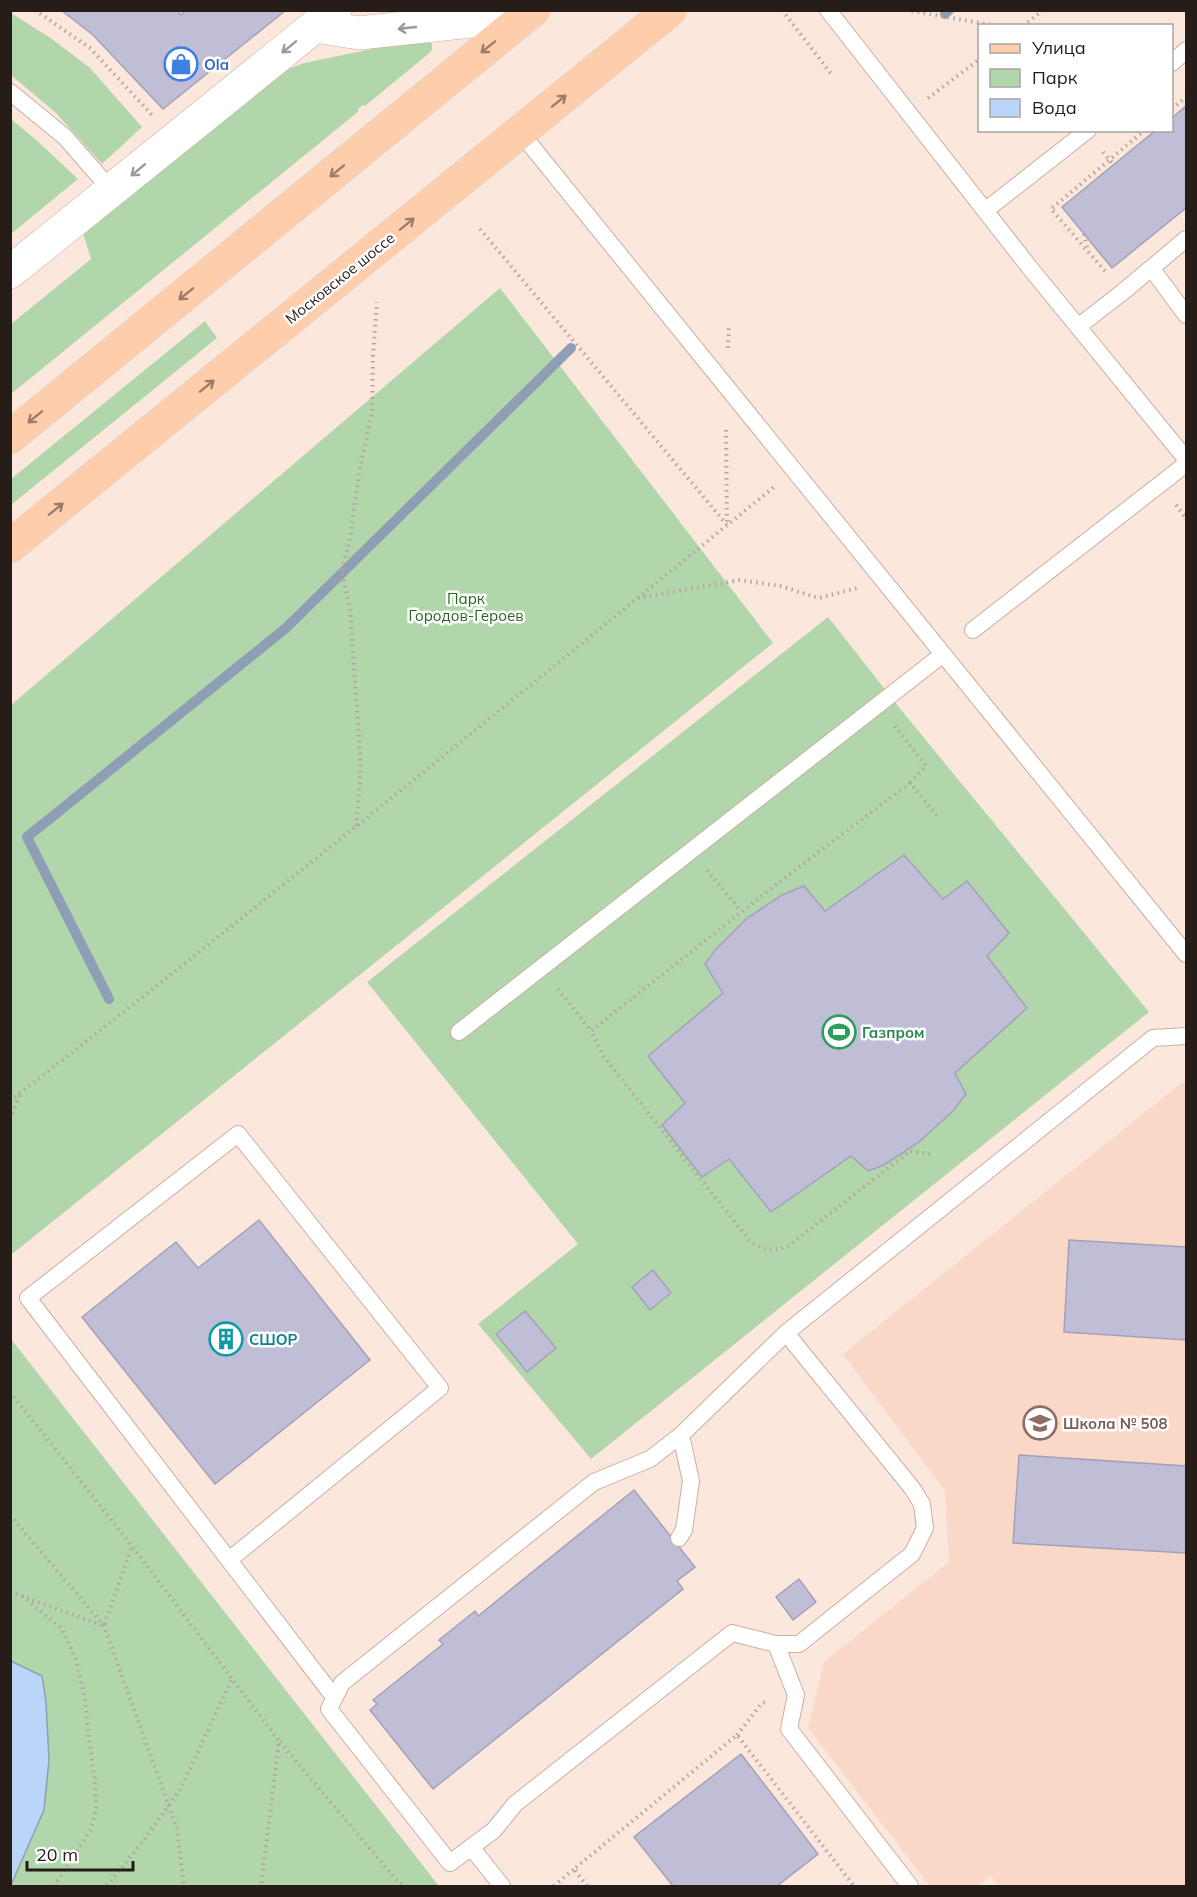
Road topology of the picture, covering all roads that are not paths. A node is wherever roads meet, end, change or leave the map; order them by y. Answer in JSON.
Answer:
{"nodes":[{"id":1,"x":670,"y":10,"type":"edge"},
{"id":2,"x":828,"y":10,"type":"edge"},
{"id":3,"x":531,"y":13,"type":"edge"},
{"id":4,"x":317,"y":16,"type":"edge"},
{"id":5,"x":1186,"y":50,"type":"edge"},
{"id":6,"x":1173,"y":62,"type":"edge"},
{"id":7,"x":10,"y":92,"type":"edge"},
{"id":8,"x":520,"y":132,"type":"junction"},
{"id":9,"x":1085,"y":132,"type":"edge"},
{"id":10,"x":112,"y":191,"type":"junction"},
{"id":11,"x":986,"y":210,"type":"junction"},
{"id":12,"x":1186,"y":239,"type":"edge"},
{"id":13,"x":1152,"y":269,"type":"junction"},
{"id":14,"x":10,"y":272,"type":"edge"},
{"id":15,"x":1186,"y":315,"type":"edge"},
{"id":16,"x":1079,"y":326,"type":"junction"},
{"id":17,"x":10,"y":437,"type":"edge"},
{"id":18,"x":1186,"y":459,"type":"edge"},
{"id":19,"x":1186,"y":464,"type":"edge"},
{"id":20,"x":10,"y":546,"type":"edge"},
{"id":21,"x":973,"y":630,"type":"dead end"},
{"id":22,"x":942,"y":655,"type":"junction"},
{"id":23,"x":1186,"y":954,"type":"edge"},
{"id":24,"x":459,"y":1032,"type":"dead end"},
{"id":25,"x":1186,"y":1036,"type":"edge"},
{"id":26,"x":786,"y":1333,"type":"junction"},
{"id":27,"x":681,"y":1435,"type":"junction"},
{"id":28,"x":679,"y":1538,"type":"dead end"},
{"id":29,"x":230,"y":1560,"type":"junction"},
{"id":30,"x":776,"y":1644,"type":"junction"},
{"id":31,"x":334,"y":1697,"type":"junction"},
{"id":32,"x":471,"y":1847,"type":"junction"},
{"id":33,"x":502,"y":1887,"type":"edge"},
{"id":34,"x":910,"y":1887,"type":"edge"}],
"edges":[{"from":8,"to":1,"type":"main road","name":"Московское шоссе","one_way":true},
{"from":2,"to":11,"type":"lane"},
{"from":3,"to":4,"type":"street","one_way":true},
{"from":3,"to":17,"type":"main road","one_way":true},
{"from":4,"to":10,"type":"street","one_way":true},
{"from":5,"to":6,"type":"lane"},
{"from":7,"to":10,"type":"lane"},
{"from":20,"to":8,"type":"main road","name":"Московское шоссе","one_way":true},
{"from":8,"to":22,"type":"lane"},
{"from":9,"to":11,"type":"lane"},
{"from":10,"to":14,"type":"street"},
{"from":11,"to":16,"type":"lane"},
{"from":12,"to":13,"type":"lane"},
{"from":13,"to":15,"type":"lane"},
{"from":13,"to":16,"type":"lane"},
{"from":16,"to":18,"type":"lane"},
{"from":19,"to":21,"type":"lane"},
{"from":22,"to":23,"type":"lane"},
{"from":22,"to":24,"type":"lane"},
{"from":25,"to":26,"type":"lane"},
{"from":26,"to":27,"type":"lane"},
{"from":26,"to":30,"type":"lane"},
{"from":27,"to":28,"type":"lane"},
{"from":27,"to":31,"type":"lane"},
{"from":29,"to":29,"type":"lane"},
{"from":29,"to":31,"type":"lane"},
{"from":30,"to":32,"type":"lane"},
{"from":30,"to":34,"type":"lane"},
{"from":31,"to":32,"type":"lane"},
{"from":32,"to":33,"type":"lane"}]}
